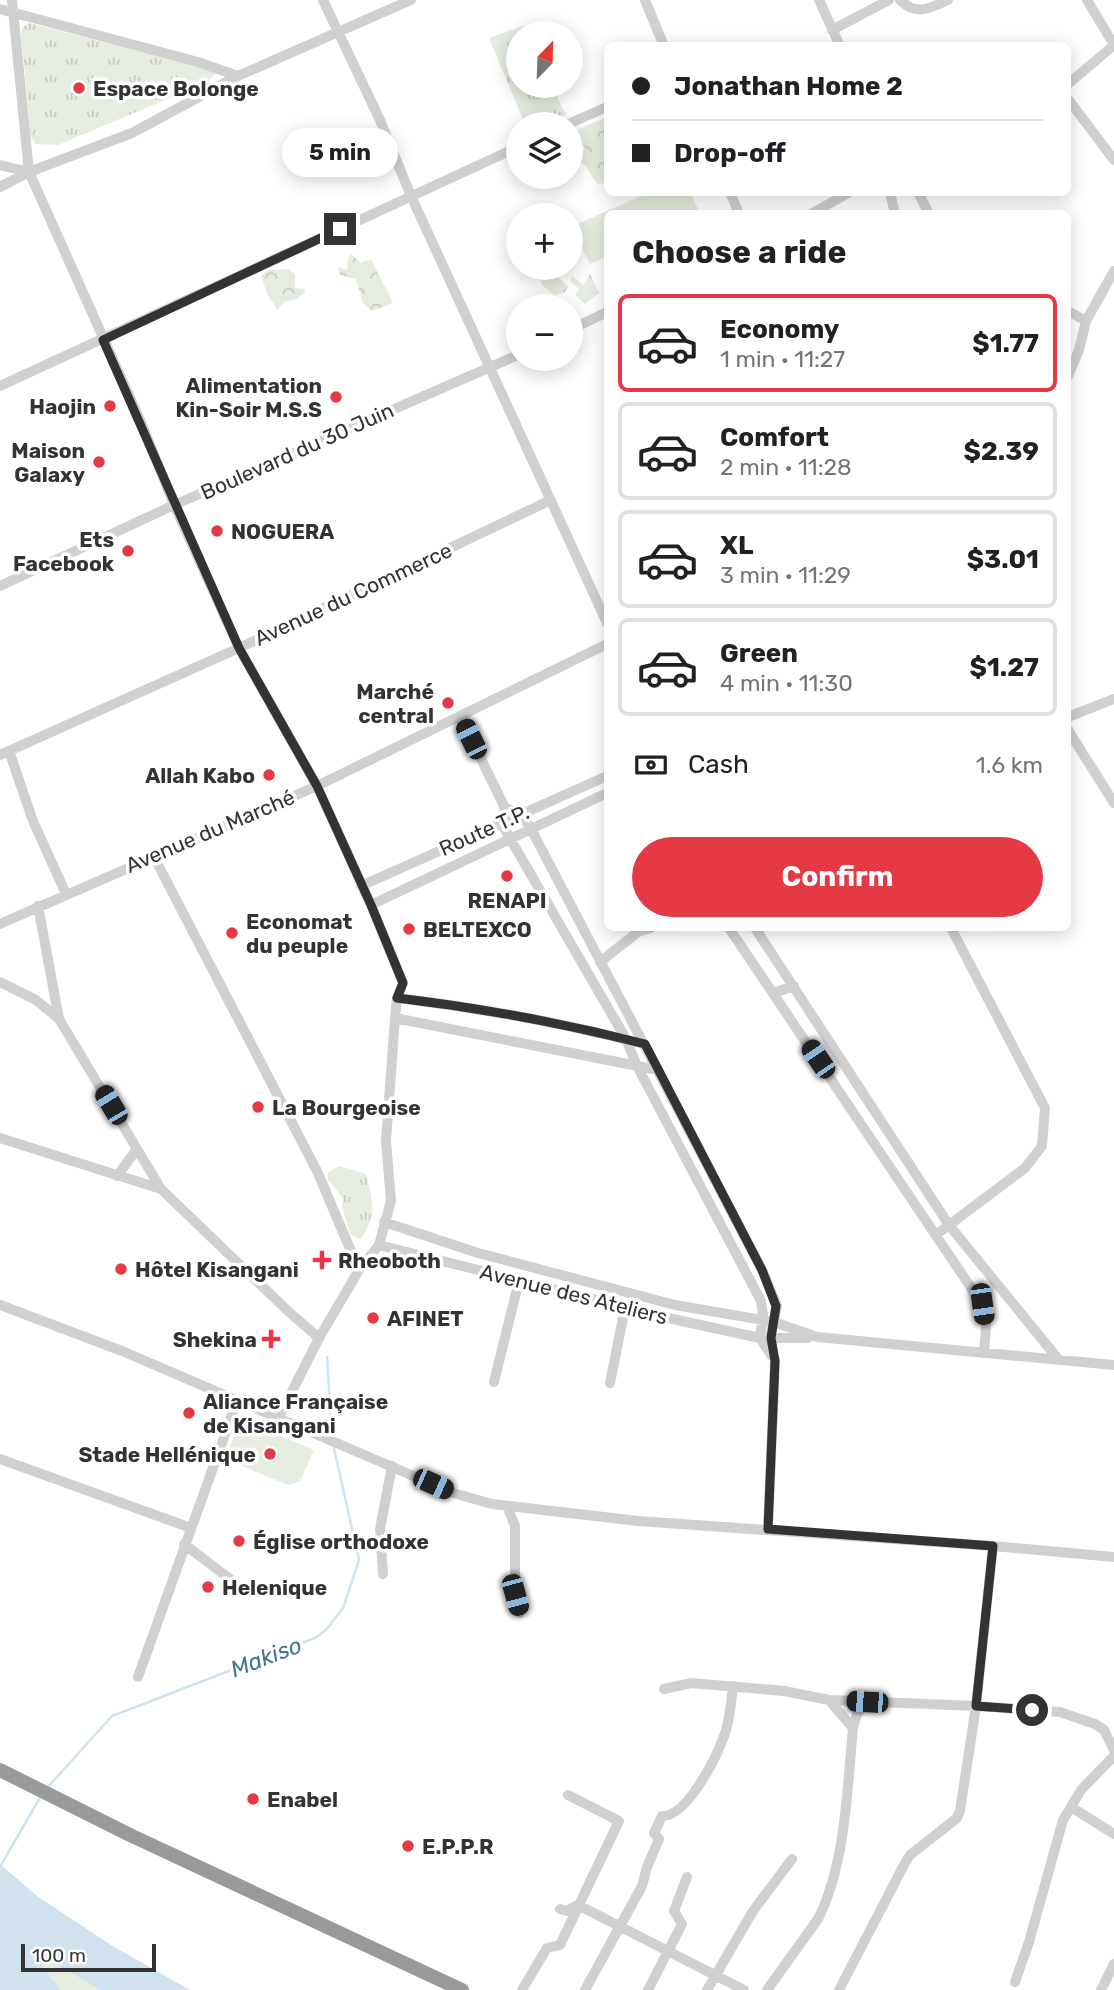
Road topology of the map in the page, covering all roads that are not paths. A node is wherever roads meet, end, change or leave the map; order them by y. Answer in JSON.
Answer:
{"nodes":[{"id":1,"x":12,"y":0,"type":"edge"},
{"id":2,"x":323,"y":0,"type":"edge"},
{"id":3,"x":411,"y":0,"type":"edge"},
{"id":4,"x":645,"y":0,"type":"edge"},
{"id":5,"x":819,"y":0,"type":"edge"},
{"id":6,"x":889,"y":0,"type":"edge"},
{"id":7,"x":900,"y":0,"type":"edge"},
{"id":8,"x":948,"y":0,"type":"edge"},
{"id":9,"x":1087,"y":0,"type":"edge"},
{"id":10,"x":0,"y":9,"type":"edge"},
{"id":11,"x":13,"y":12,"type":"junction"},
{"id":12,"x":832,"y":30,"type":"junction"},
{"id":13,"x":338,"y":32,"type":"junction"},
{"id":14,"x":662,"y":42,"type":"edge"},
{"id":15,"x":837,"y":42,"type":"edge"},
{"id":16,"x":1114,"y":45,"type":"edge"},
{"id":17,"x":238,"y":76,"type":"junction"},
{"id":18,"x":1071,"y":81,"type":"edge"},
{"id":19,"x":1071,"y":103,"type":"edge"},
{"id":20,"x":604,"y":108,"type":"edge"},
{"id":21,"x":583,"y":117,"type":"edge"},
{"id":22,"x":506,"y":152,"type":"edge"},
{"id":23,"x":1114,"y":160,"type":"edge"},
{"id":24,"x":0,"y":165,"type":"edge"},
{"id":25,"x":29,"y":172,"type":"junction"},
{"id":26,"x":0,"y":187,"type":"edge"},
{"id":27,"x":411,"y":196,"type":"junction"},
{"id":28,"x":843,"y":196,"type":"edge"},
{"id":29,"x":818,"y":210,"type":"edge"},
{"id":30,"x":1114,"y":271,"type":"edge"},
{"id":31,"x":604,"y":313,"type":"edge"},
{"id":32,"x":1071,"y":313,"type":"edge"},
{"id":33,"x":1086,"y":321,"type":"junction"},
{"id":34,"x":583,"y":324,"type":"edge"},
{"id":35,"x":103,"y":340,"type":"junction"},
{"id":36,"x":506,"y":361,"type":"edge"},
{"id":37,"x":491,"y":368,"type":"junction"},
{"id":38,"x":1071,"y":369,"type":"edge"},
{"id":39,"x":0,"y":386,"type":"edge"},
{"id":40,"x":551,"y":500,"type":"junction"},
{"id":41,"x":174,"y":505,"type":"junction"},
{"id":42,"x":0,"y":586,"type":"edge"},
{"id":43,"x":604,"y":616,"type":"edge"},
{"id":44,"x":604,"y":645,"type":"edge"},
{"id":45,"x":239,"y":648,"type":"junction"},
{"id":46,"x":1114,"y":699,"type":"edge"},
{"id":47,"x":460,"y":716,"type":"junction"},
{"id":48,"x":1071,"y":716,"type":"edge"},
{"id":49,"x":1071,"y":735,"type":"edge"},
{"id":50,"x":5,"y":753,"type":"edge"},
{"id":51,"x":604,"y":777,"type":"edge"},
{"id":52,"x":317,"y":786,"type":"junction"},
{"id":53,"x":604,"y":794,"type":"edge"},
{"id":54,"x":1114,"y":803,"type":"edge"},
{"id":55,"x":505,"y":808,"type":"junction"},
{"id":56,"x":521,"y":813,"type":"junction"},
{"id":57,"x":501,"y":823,"type":"junction"},
{"id":58,"x":531,"y":829,"type":"junction"},
{"id":59,"x":510,"y":839,"type":"junction"},
{"id":60,"x":153,"y":855,"type":"junction"},
{"id":61,"x":361,"y":886,"type":"junction"},
{"id":62,"x":66,"y":894,"type":"junction"},
{"id":63,"x":371,"y":905,"type":"junction"},
{"id":64,"x":38,"y":906,"type":"junction"},
{"id":65,"x":0,"y":924,"type":"edge"},
{"id":66,"x":641,"y":931,"type":"edge"},
{"id":67,"x":731,"y":931,"type":"edge"},
{"id":68,"x":757,"y":931,"type":"edge"},
{"id":69,"x":953,"y":931,"type":"edge"},
{"id":70,"x":600,"y":962,"type":"junction"},
{"id":71,"x":0,"y":982,"type":"edge"},
{"id":72,"x":794,"y":986,"type":"junction"},
{"id":73,"x":773,"y":993,"type":"junction"},
{"id":74,"x":397,"y":998,"type":"junction"},
{"id":75,"x":395,"y":1018,"type":"junction"},
{"id":76,"x":60,"y":1019,"type":"junction"},
{"id":77,"x":626,"y":1039,"type":"junction"},
{"id":78,"x":645,"y":1044,"type":"junction"},
{"id":79,"x":637,"y":1066,"type":"junction"},
{"id":80,"x":658,"y":1070,"type":"junction"},
{"id":81,"x":0,"y":1138,"type":"edge"},
{"id":82,"x":137,"y":1149,"type":"junction"},
{"id":83,"x":117,"y":1176,"type":"junction"},
{"id":84,"x":161,"y":1189,"type":"junction"},
{"id":85,"x":384,"y":1222,"type":"junction"},
{"id":86,"x":949,"y":1225,"type":"junction"},
{"id":87,"x":937,"y":1234,"type":"junction"},
{"id":88,"x":379,"y":1245,"type":"junction"},
{"id":89,"x":359,"y":1270,"type":"junction"},
{"id":90,"x":519,"y":1281,"type":"junction"},
{"id":91,"x":1,"y":1308,"type":"edge"},
{"id":92,"x":625,"y":1308,"type":"junction"},
{"id":93,"x":762,"y":1321,"type":"junction"},
{"id":94,"x":774,"y":1322,"type":"junction"},
{"id":95,"x":817,"y":1337,"type":"junction"},
{"id":96,"x":319,"y":1338,"type":"junction"},
{"id":97,"x":765,"y":1338,"type":"junction"},
{"id":98,"x":984,"y":1353,"type":"junction"},
{"id":99,"x":1059,"y":1360,"type":"junction"},
{"id":100,"x":1114,"y":1365,"type":"edge"},
{"id":101,"x":494,"y":1382,"type":"dead end"},
{"id":102,"x":610,"y":1383,"type":"dead end"},
{"id":103,"x":237,"y":1401,"type":"junction"},
{"id":104,"x":279,"y":1417,"type":"junction"},
{"id":105,"x":0,"y":1459,"type":"edge"},
{"id":106,"x":392,"y":1466,"type":"junction"},
{"id":107,"x":507,"y":1506,"type":"junction"},
{"id":108,"x":191,"y":1528,"type":"junction"},
{"id":109,"x":768,"y":1529,"type":"junction"},
{"id":110,"x":184,"y":1544,"type":"junction"},
{"id":111,"x":993,"y":1546,"type":"junction"},
{"id":112,"x":1114,"y":1557,"type":"edge"},
{"id":113,"x":383,"y":1574,"type":"dead end"},
{"id":114,"x":230,"y":1579,"type":"dead end"},
{"id":115,"x":520,"y":1613,"type":"dead end"},
{"id":116,"x":138,"y":1677,"type":"dead end"},
{"id":117,"x":733,"y":1686,"type":"junction"},
{"id":118,"x":664,"y":1689,"type":"dead end"},
{"id":119,"x":829,"y":1700,"type":"junction"},
{"id":120,"x":867,"y":1702,"type":"junction"},
{"id":121,"x":976,"y":1706,"type":"junction"},
{"id":122,"x":853,"y":1728,"type":"junction"},
{"id":123,"x":1114,"y":1750,"type":"edge"},
{"id":124,"x":1114,"y":1756,"type":"edge"},
{"id":125,"x":0,"y":1770,"type":"edge"},
{"id":126,"x":568,"y":1795,"type":"dead end"},
{"id":127,"x":1071,"y":1807,"type":"junction"},
{"id":128,"x":1114,"y":1834,"type":"edge"},
{"id":129,"x":792,"y":1859,"type":"dead end"},
{"id":130,"x":687,"y":1877,"type":"dead end"},
{"id":131,"x":579,"y":1905,"type":"junction"},
{"id":132,"x":560,"y":1909,"type":"dead end"},
{"id":133,"x":619,"y":1926,"type":"junction"},
{"id":134,"x":667,"y":1952,"type":"junction"},
{"id":135,"x":1114,"y":1964,"type":"edge"},
{"id":136,"x":716,"y":1974,"type":"junction"},
{"id":137,"x":1014,"y":1982,"type":"dead end"},
{"id":138,"x":462,"y":1990,"type":"edge"},
{"id":139,"x":522,"y":1990,"type":"edge"},
{"id":140,"x":585,"y":1990,"type":"edge"},
{"id":141,"x":648,"y":1990,"type":"edge"},
{"id":142,"x":707,"y":1990,"type":"edge"},
{"id":143,"x":744,"y":1990,"type":"edge"},
{"id":144,"x":767,"y":1990,"type":"edge"},
{"id":145,"x":839,"y":1990,"type":"edge"},
{"id":146,"x":1101,"y":1990,"type":"edge"}],
"edges":[{"from":1,"to":11,"type":"street"},
{"from":2,"to":13,"type":"street"},
{"from":3,"to":13,"type":"street"},
{"from":4,"to":14,"type":"street"},
{"from":5,"to":12,"type":"street"},
{"from":6,"to":12,"type":"street"},
{"from":7,"to":8,"type":"street"},
{"from":9,"to":16,"type":"street"},
{"from":10,"to":11,"type":"street"},
{"from":11,"to":17,"type":"street"},
{"from":11,"to":25,"type":"street"},
{"from":12,"to":15,"type":"street"},
{"from":13,"to":17,"type":"street"},
{"from":13,"to":27,"type":"street"},
{"from":16,"to":18,"type":"street"},
{"from":17,"to":25,"type":"street"},
{"from":19,"to":23,"type":"street"},
{"from":20,"to":21,"type":"street"},
{"from":22,"to":27,"type":"street"},
{"from":24,"to":25,"type":"street"},
{"from":25,"to":26,"type":"street"},
{"from":25,"to":35,"type":"street"},
{"from":27,"to":35,"type":"street"},
{"from":27,"to":37,"type":"street"},
{"from":28,"to":29,"type":"street"},
{"from":30,"to":33,"type":"street"},
{"from":31,"to":34,"type":"street"},
{"from":32,"to":33,"type":"street"},
{"from":33,"to":38,"type":"street"},
{"from":35,"to":39,"type":"street"},
{"from":35,"to":41,"type":"street"},
{"from":36,"to":37,"type":"street","name":"Boulevard du 30 Juin"},
{"from":37,"to":40,"type":"street"},
{"from":37,"to":41,"type":"street","name":"Boulevard du 30 Juin"},
{"from":40,"to":43,"type":"street"},
{"from":40,"to":45,"type":"street","name":"Avenue du Commerce"},
{"from":41,"to":42,"type":"street","name":"Boulevard du 30 Juin"},
{"from":41,"to":45,"type":"street"},
{"from":44,"to":47,"type":"street","name":"Avenue du Marché"},
{"from":45,"to":50,"type":"street","name":"Avenue du Commerce"},
{"from":45,"to":52,"type":"street"},
{"from":46,"to":48,"type":"street"},
{"from":47,"to":52,"type":"street","name":"Avenue du Marché"},
{"from":47,"to":55,"type":"street"},
{"from":49,"to":54,"type":"street"},
{"from":50,"to":62,"type":"street"},
{"from":51,"to":56,"type":"street","name":"Route T.P."},
{"from":52,"to":60,"type":"street","name":"Avenue du Marché"},
{"from":52,"to":61,"type":"street"},
{"from":53,"to":58,"type":"street","name":"Route T.P."},
{"from":55,"to":56,"type":"street"},
{"from":55,"to":57,"type":"street"},
{"from":56,"to":57,"type":"street","name":"Route T.P."},
{"from":56,"to":58,"type":"street"},
{"from":57,"to":59,"type":"street"},
{"from":57,"to":61,"type":"street","name":"Route T.P."},
{"from":58,"to":59,"type":"street","name":"Route T.P."},
{"from":58,"to":70,"type":"street"},
{"from":59,"to":63,"type":"street","name":"Route T.P."},
{"from":59,"to":77,"type":"street"},
{"from":60,"to":62,"type":"street","name":"Avenue du Marché"},
{"from":60,"to":89,"type":"street"},
{"from":61,"to":63,"type":"street"},
{"from":62,"to":64,"type":"street","name":"Avenue du Marché"},
{"from":63,"to":74,"type":"street"},
{"from":64,"to":65,"type":"street","name":"Avenue du Marché"},
{"from":64,"to":76,"type":"street"},
{"from":66,"to":70,"type":"street"},
{"from":67,"to":73,"type":"street"},
{"from":68,"to":72,"type":"street"},
{"from":69,"to":86,"type":"street"},
{"from":70,"to":78,"type":"street"},
{"from":71,"to":76,"type":"street"},
{"from":72,"to":73,"type":"street"},
{"from":72,"to":86,"type":"street"},
{"from":73,"to":87,"type":"street"},
{"from":74,"to":75,"type":"street"},
{"from":74,"to":77,"type":"street"},
{"from":75,"to":79,"type":"street"},
{"from":75,"to":85,"type":"street"},
{"from":76,"to":82,"type":"street"},
{"from":77,"to":78,"type":"street"},
{"from":77,"to":79,"type":"street"},
{"from":78,"to":80,"type":"street"},
{"from":79,"to":80,"type":"street"},
{"from":79,"to":93,"type":"street"},
{"from":80,"to":94,"type":"street"},
{"from":81,"to":83,"type":"street"},
{"from":82,"to":83,"type":"street"},
{"from":82,"to":84,"type":"street"},
{"from":83,"to":84,"type":"street"},
{"from":84,"to":96,"type":"street"},
{"from":85,"to":88,"type":"street"},
{"from":85,"to":93,"type":"street"},
{"from":86,"to":87,"type":"street"},
{"from":86,"to":99,"type":"street"},
{"from":87,"to":98,"type":"street"},
{"from":88,"to":89,"type":"street"},
{"from":88,"to":90,"type":"street","name":"Avenue des Ateliers"},
{"from":89,"to":96,"type":"street"},
{"from":90,"to":92,"type":"street","name":"Avenue des Ateliers"},
{"from":90,"to":101,"type":"street"},
{"from":91,"to":103,"type":"street"},
{"from":92,"to":97,"type":"street","name":"Avenue des Ateliers"},
{"from":92,"to":102,"type":"street"},
{"from":93,"to":94,"type":"street"},
{"from":93,"to":97,"type":"street"},
{"from":94,"to":95,"type":"street"},
{"from":94,"to":97,"type":"street"},
{"from":95,"to":97,"type":"street","name":"Avenue des Ateliers"},
{"from":95,"to":98,"type":"street"},
{"from":96,"to":104,"type":"street"},
{"from":97,"to":109,"type":"street"},
{"from":98,"to":99,"type":"street"},
{"from":99,"to":100,"type":"street"},
{"from":103,"to":104,"type":"street"},
{"from":103,"to":108,"type":"street"},
{"from":104,"to":106,"type":"street"},
{"from":105,"to":108,"type":"street"},
{"from":106,"to":107,"type":"street"},
{"from":106,"to":113,"type":"street"},
{"from":107,"to":109,"type":"street"},
{"from":107,"to":115,"type":"street"},
{"from":108,"to":110,"type":"street"},
{"from":109,"to":111,"type":"street"},
{"from":110,"to":114,"type":"street"},
{"from":110,"to":116,"type":"street"},
{"from":111,"to":112,"type":"street"},
{"from":111,"to":121,"type":"street"},
{"from":117,"to":118,"type":"street"},
{"from":117,"to":119,"type":"street"},
{"from":117,"to":133,"type":"street"},
{"from":119,"to":120,"type":"street"},
{"from":119,"to":122,"type":"street"},
{"from":120,"to":121,"type":"street"},
{"from":120,"to":122,"type":"street"},
{"from":121,"to":123,"type":"street"},
{"from":121,"to":145,"type":"street"},
{"from":122,"to":144,"type":"street"},
{"from":124,"to":127,"type":"street"},
{"from":125,"to":138,"type":"highway"},
{"from":126,"to":131,"type":"street"},
{"from":127,"to":128,"type":"street"},
{"from":127,"to":137,"type":"street"},
{"from":129,"to":136,"type":"street"},
{"from":130,"to":134,"type":"street"},
{"from":131,"to":132,"type":"street"},
{"from":131,"to":133,"type":"street"},
{"from":131,"to":139,"type":"street"},
{"from":133,"to":134,"type":"street"},
{"from":133,"to":140,"type":"street"},
{"from":134,"to":136,"type":"street"},
{"from":134,"to":141,"type":"street"},
{"from":135,"to":146,"type":"street"},
{"from":136,"to":142,"type":"street"},
{"from":136,"to":143,"type":"street"}]}
